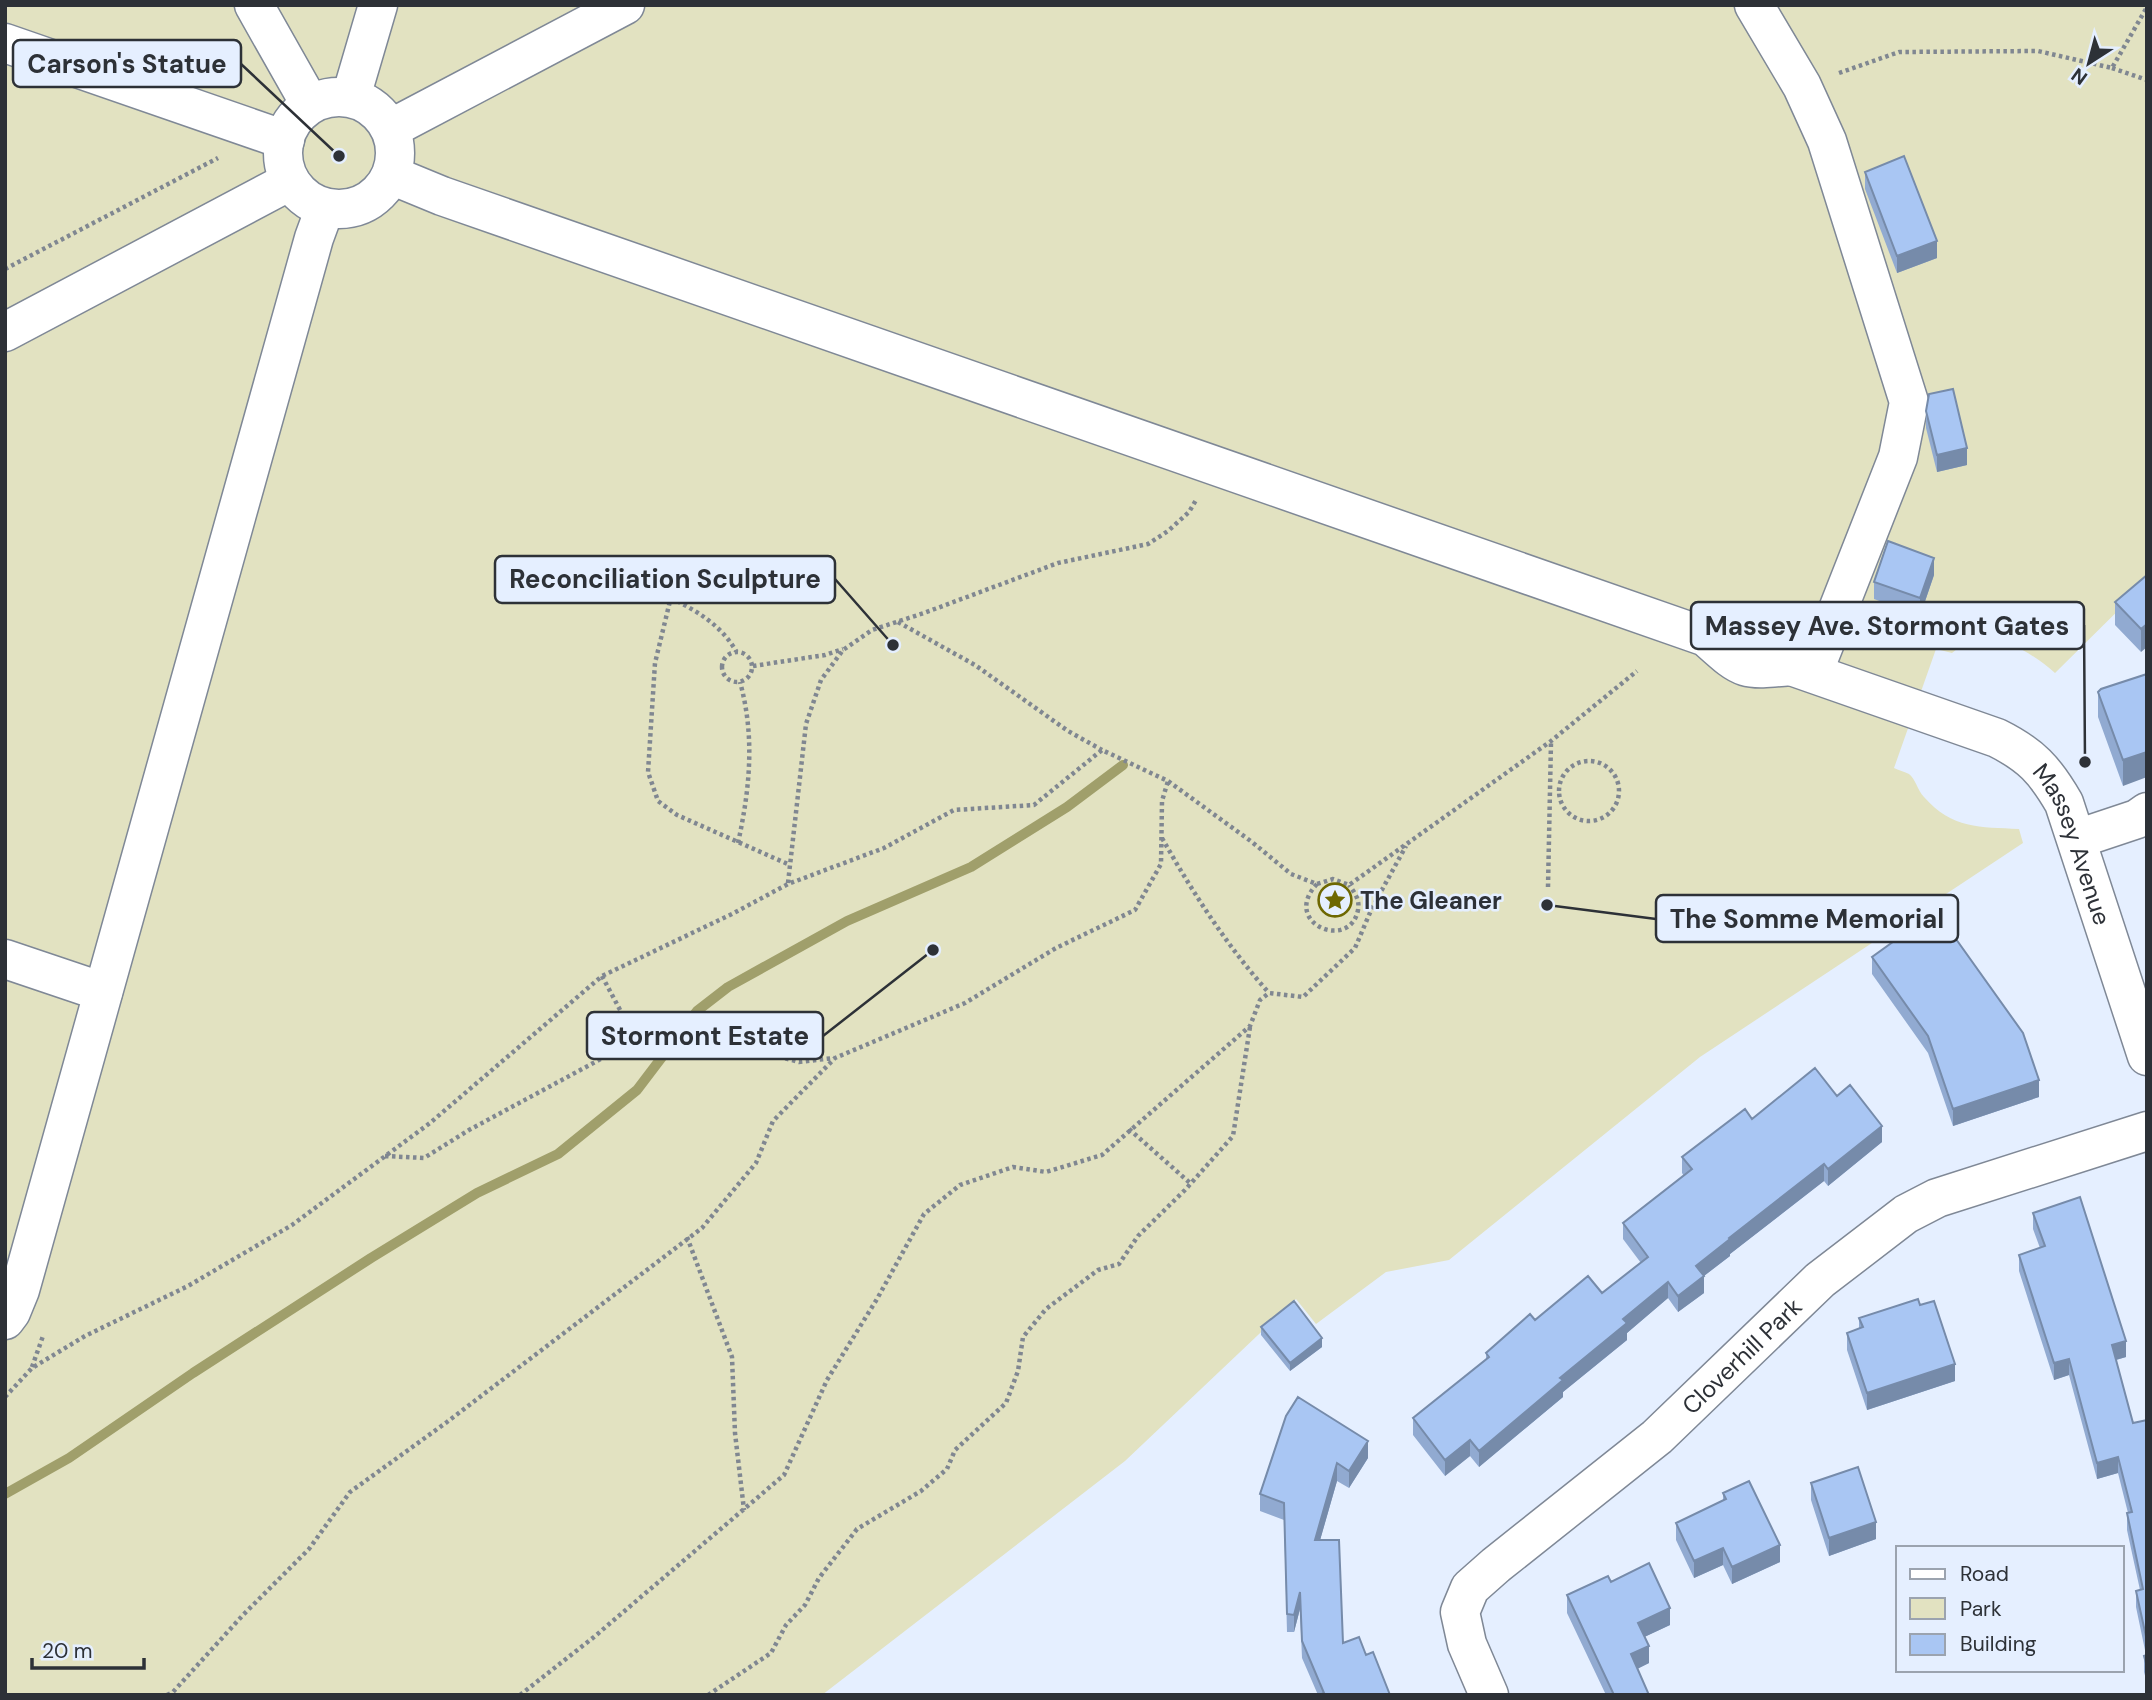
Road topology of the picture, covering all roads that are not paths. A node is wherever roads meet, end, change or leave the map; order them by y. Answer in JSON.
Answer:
{"nodes":[{"id":1,"x":254,"y":5,"type":"edge"},
{"id":2,"x":378,"y":5,"type":"edge"},
{"id":3,"x":625,"y":5,"type":"edge"},
{"id":4,"x":1754,"y":5,"type":"edge"},
{"id":5,"x":5,"y":43,"type":"edge"},
{"id":6,"x":351,"y":97,"type":"junction"},
{"id":7,"x":310,"y":104,"type":"junction"},
{"id":8,"x":390,"y":129,"type":"junction"},
{"id":9,"x":285,"y":140,"type":"junction"},
{"id":10,"x":391,"y":175,"type":"junction"},
{"id":11,"x":290,"y":181,"type":"junction"},
{"id":12,"x":325,"y":208,"type":"junction"},
{"id":13,"x":5,"y":332,"type":"edge"},
{"id":14,"x":1802,"y":670,"type":"junction"},
{"id":15,"x":2147,"y":812,"type":"edge"},
{"id":16,"x":2077,"y":839,"type":"junction"},
{"id":17,"x":5,"y":959,"type":"edge"},
{"id":18,"x":103,"y":992,"type":"junction"},
{"id":19,"x":2147,"y":1056,"type":"edge"},
{"id":20,"x":2147,"y":1131,"type":"edge"},
{"id":21,"x":7,"y":1311,"type":"edge"},
{"id":22,"x":1489,"y":1695,"type":"edge"}],
"edges":[{"from":1,"to":7,"type":"street"},
{"from":2,"to":6,"type":"street"},
{"from":3,"to":8,"type":"street"},
{"from":4,"to":14,"type":"street"},
{"from":5,"to":9,"type":"street"},
{"from":6,"to":7,"type":"street"},
{"from":6,"to":8,"type":"street"},
{"from":7,"to":9,"type":"street"},
{"from":8,"to":10,"type":"street"},
{"from":9,"to":11,"type":"street"},
{"from":10,"to":12,"type":"street"},
{"from":10,"to":14,"type":"street"},
{"from":11,"to":12,"type":"street"},
{"from":11,"to":13,"type":"street"},
{"from":12,"to":18,"type":"street"},
{"from":14,"to":16,"type":"street","name":"Massey Avenue"},
{"from":15,"to":16,"type":"street"},
{"from":16,"to":19,"type":"street","name":"Massey Avenue"},
{"from":17,"to":18,"type":"street"},
{"from":18,"to":21,"type":"street"},
{"from":20,"to":22,"type":"street","name":"Cloverhill Park"}]}
